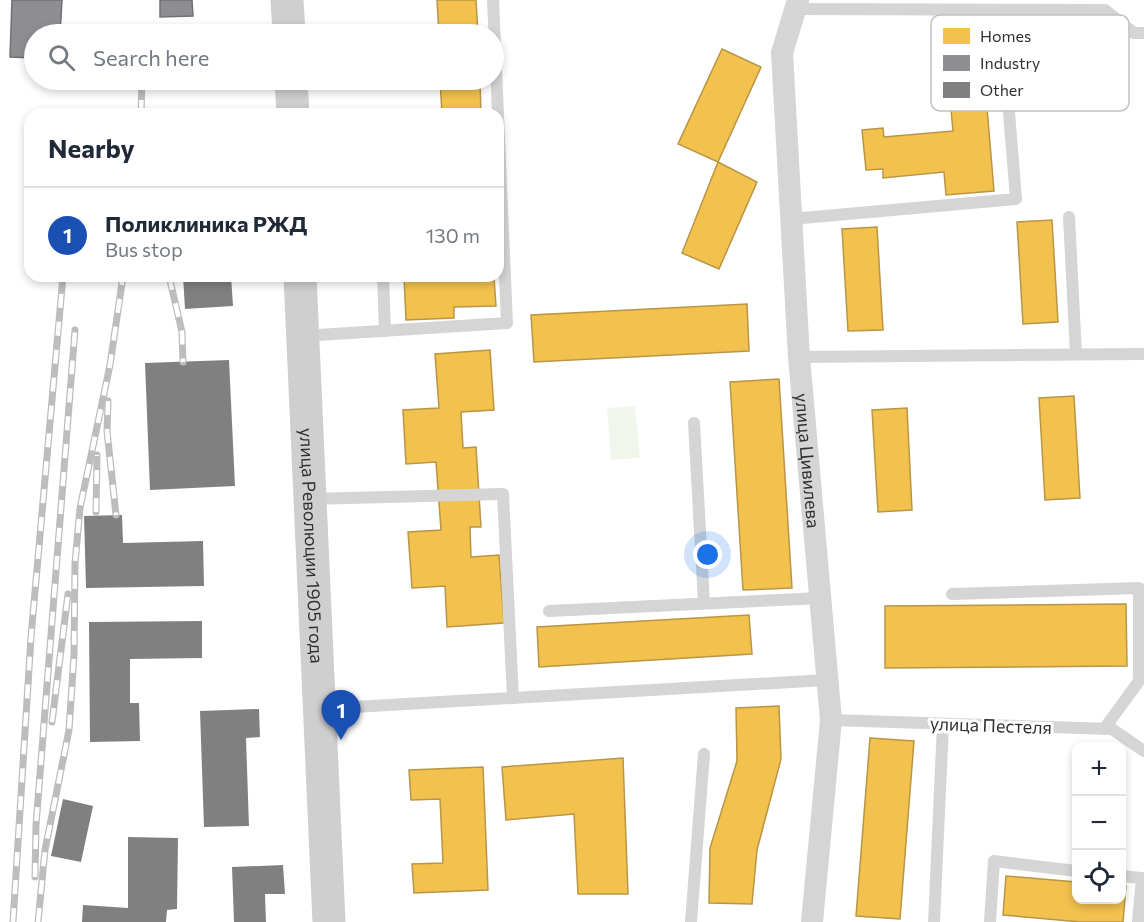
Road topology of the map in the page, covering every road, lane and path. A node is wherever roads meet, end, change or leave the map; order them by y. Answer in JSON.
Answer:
{"nodes":[{"id":1,"x":287,"y":0,"type":"edge"},
{"id":2,"x":493,"y":0,"type":"edge"},
{"id":3,"x":796,"y":5,"type":"edge"},
{"id":4,"x":894,"y":5,"type":"edge"},
{"id":5,"x":1105,"y":5,"type":"edge"},
{"id":6,"x":288,"y":24,"type":"edge"},
{"id":7,"x":494,"y":24,"type":"edge"},
{"id":8,"x":1129,"y":28,"type":"edge"},
{"id":9,"x":1144,"y":33,"type":"edge"},
{"id":10,"x":291,"y":90,"type":"edge"},
{"id":11,"x":497,"y":90,"type":"edge"},
{"id":12,"x":292,"y":108,"type":"edge"},
{"id":13,"x":498,"y":108,"type":"edge"},
{"id":14,"x":1009,"y":111,"type":"edge"},
{"id":15,"x":1069,"y":217,"type":"dead end"},
{"id":16,"x":791,"y":219,"type":"junction"},
{"id":17,"x":504,"y":254,"type":"edge"},
{"id":18,"x":300,"y":282,"type":"edge"},
{"id":19,"x":383,"y":282,"type":"edge"},
{"id":20,"x":385,"y":331,"type":"junction"},
{"id":21,"x":302,"y":336,"type":"junction"},
{"id":22,"x":1076,"y":354,"type":"junction"},
{"id":23,"x":1144,"y":354,"type":"edge"},
{"id":24,"x":799,"y":357,"type":"junction"},
{"id":25,"x":694,"y":423,"type":"dead end"},
{"id":26,"x":310,"y":499,"type":"junction"},
{"id":27,"x":952,"y":594,"type":"dead end"},
{"id":28,"x":820,"y":598,"type":"junction"},
{"id":29,"x":704,"y":603,"type":"junction"},
{"id":30,"x":549,"y":611,"type":"dead end"},
{"id":31,"x":827,"y":680,"type":"junction"},
{"id":32,"x":513,"y":698,"type":"junction"},
{"id":33,"x":319,"y":709,"type":"junction"},
{"id":34,"x":831,"y":720,"type":"junction"},
{"id":35,"x":943,"y":724,"type":"junction"},
{"id":36,"x":1104,"y":729,"type":"junction"},
{"id":37,"x":1144,"y":751,"type":"edge"},
{"id":38,"x":704,"y":754,"type":"dead end"},
{"id":39,"x":1072,"y":870,"type":"edge"},
{"id":40,"x":1126,"y":876,"type":"edge"},
{"id":41,"x":329,"y":922,"type":"edge"},
{"id":42,"x":691,"y":922,"type":"edge"},
{"id":43,"x":812,"y":922,"type":"edge"},
{"id":44,"x":934,"y":922,"type":"edge"},
{"id":45,"x":990,"y":922,"type":"edge"},
{"id":46,"x":1138,"y":922,"type":"edge"}],
"edges":[{"from":1,"to":6,"type":"main road"},
{"from":2,"to":7,"type":"lane"},
{"from":3,"to":4,"type":"lane"},
{"from":3,"to":16,"type":"street","name":"улица Цивилева"},
{"from":4,"to":5,"type":"lane"},
{"from":8,"to":9,"type":"lane"},
{"from":10,"to":12,"type":"main road"},
{"from":11,"to":13,"type":"lane"},
{"from":14,"to":16,"type":"lane"},
{"from":15,"to":22,"type":"lane"},
{"from":16,"to":24,"type":"street","name":"улица Цивилева"},
{"from":17,"to":20,"type":"lane"},
{"from":18,"to":21,"type":"main road","name":"улица Революции 1905 года"},
{"from":19,"to":20,"type":"lane"},
{"from":20,"to":21,"type":"lane"},
{"from":21,"to":26,"type":"main road","name":"улица Революции 1905 года"},
{"from":22,"to":23,"type":"lane"},
{"from":22,"to":24,"type":"lane"},
{"from":24,"to":28,"type":"street","name":"улица Цивилева"},
{"from":25,"to":29,"type":"lane"},
{"from":26,"to":32,"type":"lane"},
{"from":26,"to":33,"type":"main road","name":"улица Революции 1905 года"},
{"from":27,"to":36,"type":"lane"},
{"from":28,"to":29,"type":"lane"},
{"from":28,"to":31,"type":"street","name":"улица Цивилева"},
{"from":29,"to":30,"type":"lane"},
{"from":31,"to":32,"type":"lane"},
{"from":31,"to":34,"type":"street","name":"улица Цивилева"},
{"from":32,"to":33,"type":"lane"},
{"from":33,"to":41,"type":"main road","name":"улица Революции 1905 года"},
{"from":34,"to":35,"type":"lane","name":"улица Пестеля"},
{"from":34,"to":43,"type":"street","name":"улица Цивилева"},
{"from":35,"to":36,"type":"lane","name":"улица Пестеля"},
{"from":35,"to":44,"type":"lane"},
{"from":36,"to":37,"type":"lane","name":"улица Пестеля"},
{"from":38,"to":42,"type":"lane"},
{"from":39,"to":45,"type":"lane"},
{"from":40,"to":46,"type":"lane"}]}
